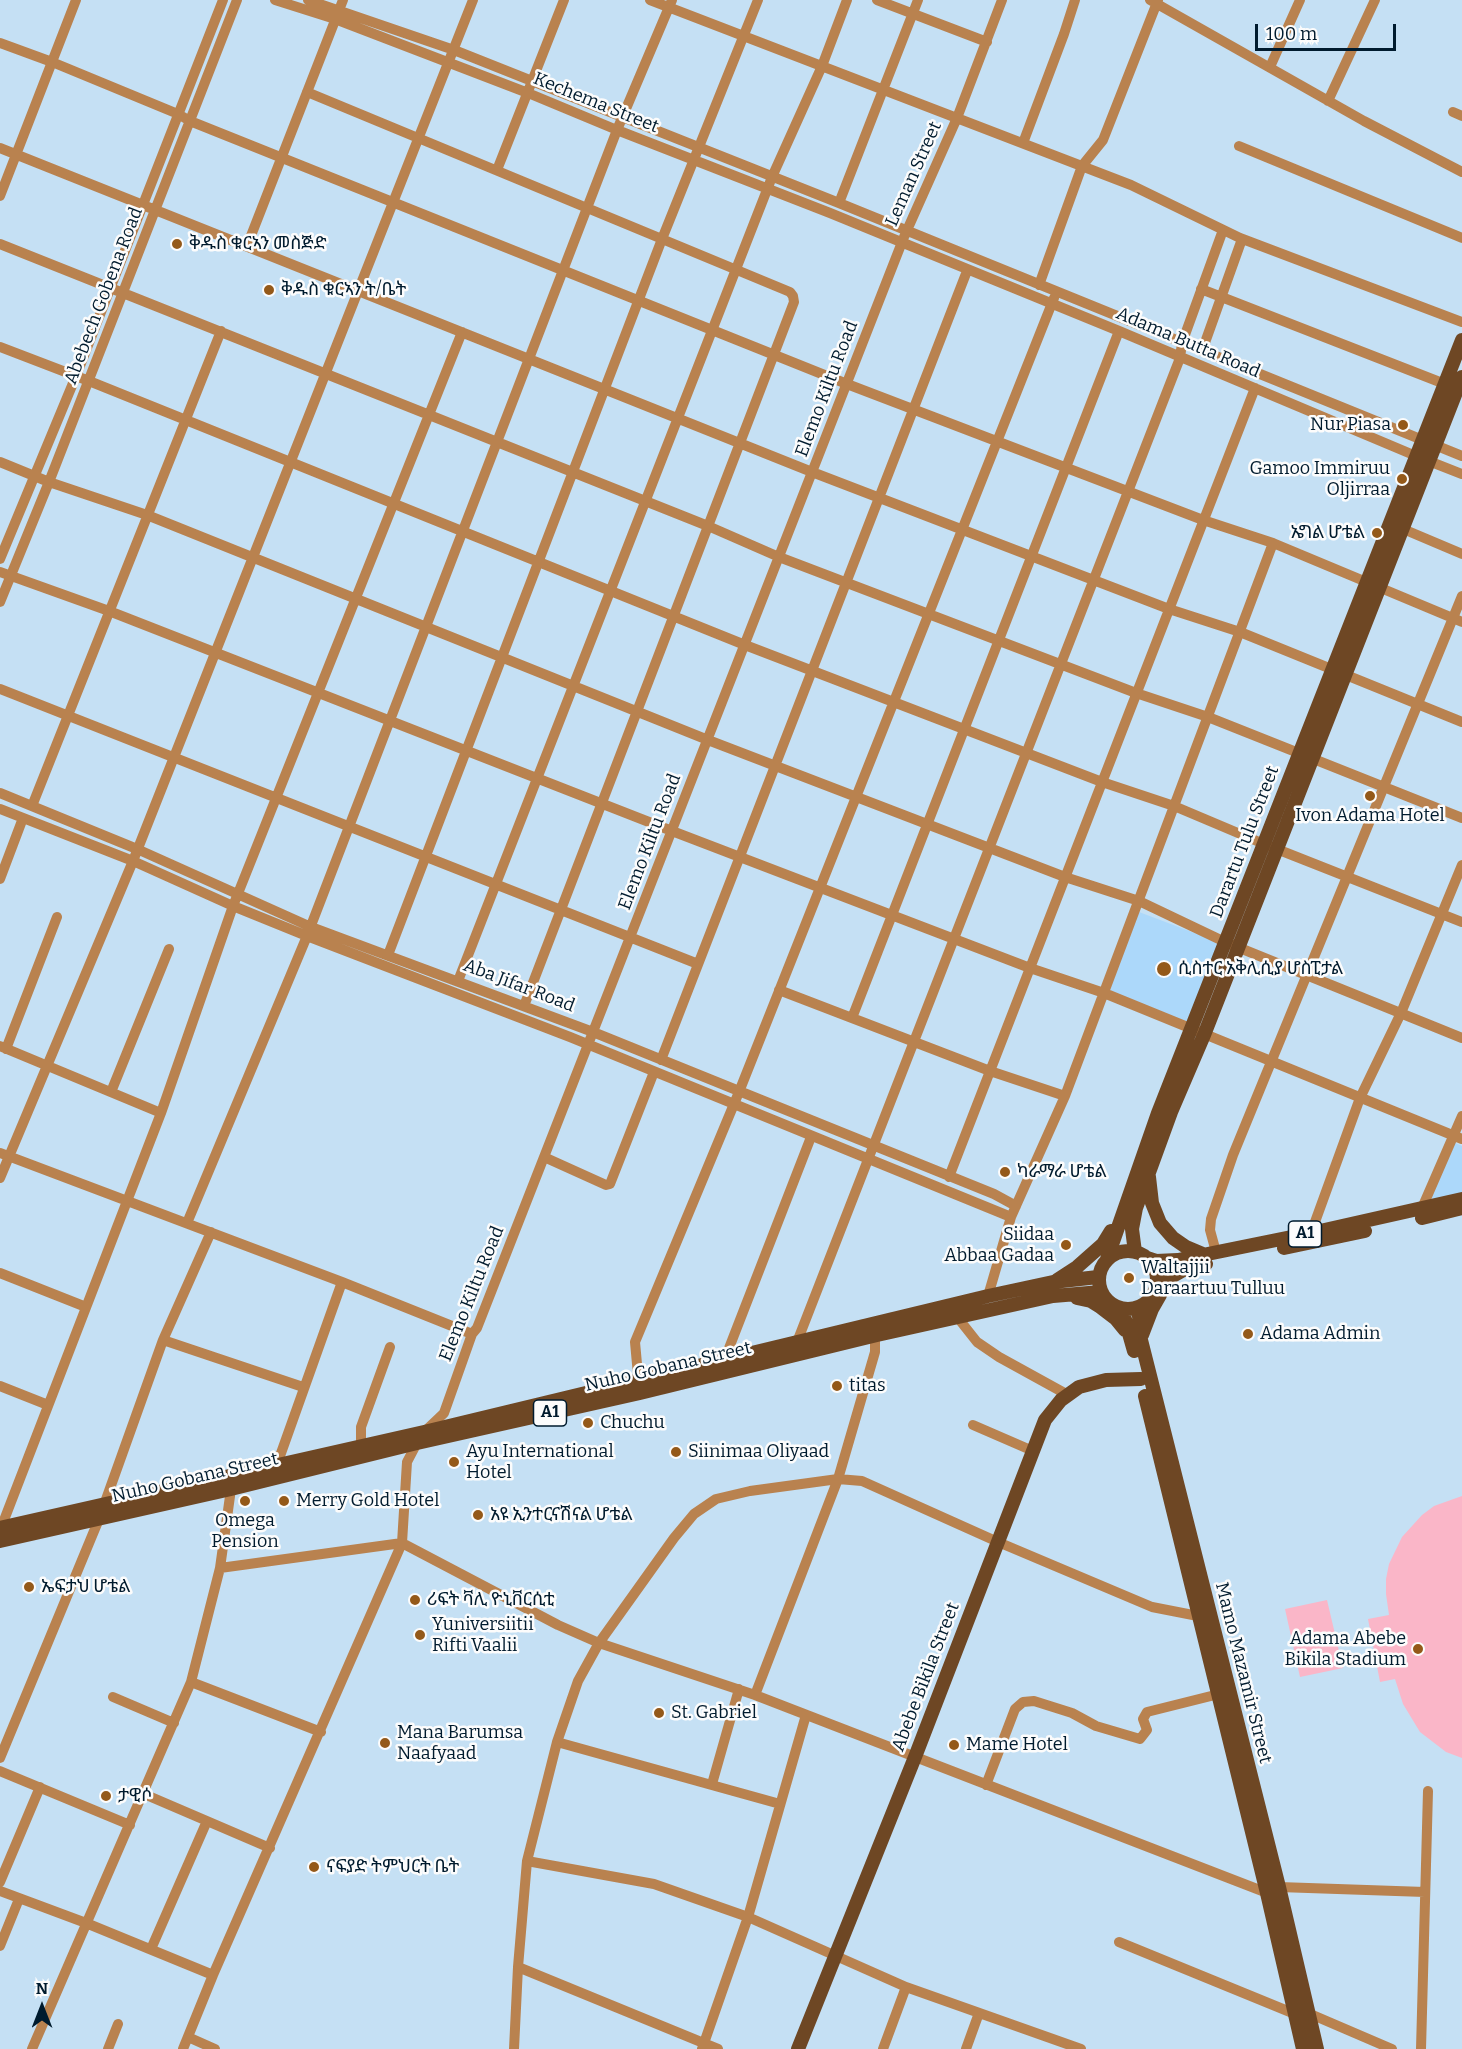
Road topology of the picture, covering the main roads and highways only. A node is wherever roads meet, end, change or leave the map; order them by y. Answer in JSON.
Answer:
{"nodes":[{"id":1,"x":1462,"y":340,"type":"edge"},
{"id":2,"x":1455,"y":383,"type":"edge"},
{"id":3,"x":1306,"y":755,"type":"junction"},
{"id":4,"x":1232,"y":945,"type":"junction"},
{"id":5,"x":1197,"y":1032,"type":"junction"},
{"id":6,"x":1148,"y":1175,"type":"junction"},
{"id":7,"x":1132,"y":1189,"type":"junction"},
{"id":8,"x":1462,"y":1199,"type":"edge"},
{"id":9,"x":1462,"y":1208,"type":"edge"},
{"id":10,"x":1312,"y":1238,"type":"junction"},
{"id":11,"x":1211,"y":1254,"type":"junction"},
{"id":12,"x":1141,"y":1255,"type":"junction"},
{"id":13,"x":1107,"y":1259,"type":"junction"},
{"id":14,"x":1187,"y":1268,"type":"junction"},
{"id":15,"x":1098,"y":1277,"type":"junction"},
{"id":16,"x":1053,"y":1282,"type":"junction"},
{"id":17,"x":1156,"y":1285,"type":"junction"},
{"id":18,"x":1101,"y":1292,"type":"junction"},
{"id":19,"x":1064,"y":1296,"type":"junction"},
{"id":20,"x":1142,"y":1305,"type":"junction"},
{"id":21,"x":1119,"y":1308,"type":"junction"},
{"id":22,"x":876,"y":1329,"type":"junction"},
{"id":23,"x":1136,"y":1339,"type":"junction"},
{"id":24,"x":1141,"y":1379,"type":"junction"},
{"id":25,"x":639,"y":1386,"type":"junction"},
{"id":26,"x":1149,"y":1393,"type":"junction"},
{"id":27,"x":421,"y":1437,"type":"junction"},
{"id":28,"x":274,"y":1473,"type":"junction"},
{"id":29,"x":0,"y":1528,"type":"edge"},
{"id":30,"x":0,"y":1541,"type":"edge"},
{"id":31,"x":1302,"y":2013,"type":"junction"},
{"id":32,"x":798,"y":2049,"type":"edge"},
{"id":33,"x":1303,"y":2049,"type":"edge"},
{"id":34,"x":1317,"y":2049,"type":"edge"}],
"edges":[{"from":1,"to":2,"type":"main road","name":"Darartu Tulu Street"},
{"from":2,"to":3,"type":"main road","name":"Darartu Tulu Street"},
{"from":3,"to":4,"type":"main road","name":"Darartu Tulu Street"},
{"from":3,"to":4,"type":"main road","name":"Darartu Tulu Street"},
{"from":4,"to":5,"type":"main road","name":"Darartu Tulu Street"},
{"from":5,"to":6,"type":"main road","name":"Darartu Tulu Street"},
{"from":5,"to":7,"type":"main road","name":"Darartu Tulu Street"},
{"from":6,"to":11,"type":"main road"},
{"from":6,"to":12,"type":"main road","name":"Darartu Tulu Street"},
{"from":7,"to":13,"type":"main road","name":"Darartu Tulu Street"},
{"from":7,"to":16,"type":"main road"},
{"from":8,"to":10,"type":"main road","number":"A1"},
{"from":9,"to":10,"type":"main road","number":"A1"},
{"from":10,"to":11,"type":"main road","number":"A1"},
{"from":10,"to":14,"type":"main road","number":"A1"},
{"from":11,"to":12,"type":"main road","number":"A1"},
{"from":12,"to":13,"type":"main road"},
{"from":12,"to":17,"type":"main road"},
{"from":13,"to":15,"type":"main road"},
{"from":14,"to":17,"type":"main road","number":"A1"},
{"from":14,"to":23,"type":"main road"},
{"from":15,"to":16,"type":"main road","name":"Nuho Gobana Street","number":"A1"},
{"from":15,"to":18,"type":"main road"},
{"from":16,"to":22,"type":"main road","name":"Nuho Gobana Street","number":"A1"},
{"from":17,"to":20,"type":"main road"},
{"from":18,"to":19,"type":"main road","name":"Nuho Gobana Street","number":"A1"},
{"from":18,"to":21,"type":"main road"},
{"from":19,"to":22,"type":"main road","name":"Nuho Gobana Street","number":"A1"},
{"from":19,"to":23,"type":"main road"},
{"from":20,"to":21,"type":"main road"},
{"from":20,"to":23,"type":"main road","name":"Mamo Mazamir Street"},
{"from":21,"to":23,"type":"main road","name":"Mamo Mazamir Street"},
{"from":22,"to":25,"type":"main road","name":"Nuho Gobana Street","number":"A1"},
{"from":22,"to":25,"type":"main road","name":"Nuho Gobana Street","number":"A1"},
{"from":23,"to":24,"type":"main road","name":"Mamo Mazamir Street"},
{"from":23,"to":26,"type":"main road","name":"Mamo Mazamir Street"},
{"from":24,"to":26,"type":"main road","name":"Mamo Mazamir Street"},
{"from":24,"to":32,"type":"main road","name":"Abebe Bikila Street"},
{"from":25,"to":27,"type":"main road","name":"Nuho Gobana Street","number":"A1"},
{"from":26,"to":31,"type":"main road","name":"Mamo Mazamir Street"},
{"from":27,"to":28,"type":"main road","name":"Nuho Gobana Street","number":"A1"},
{"from":27,"to":28,"type":"main road","name":"Nuho Gobana Street","number":"A1"},
{"from":28,"to":29,"type":"main road","name":"Nuho Gobana Street","number":"A1"},
{"from":28,"to":30,"type":"main road","name":"Nuho Gobana Street","number":"A1"},
{"from":31,"to":33,"type":"main road","name":"Mamo Mazamir Street"},
{"from":31,"to":34,"type":"main road","name":"Mamo Mazamir Street"}]}
